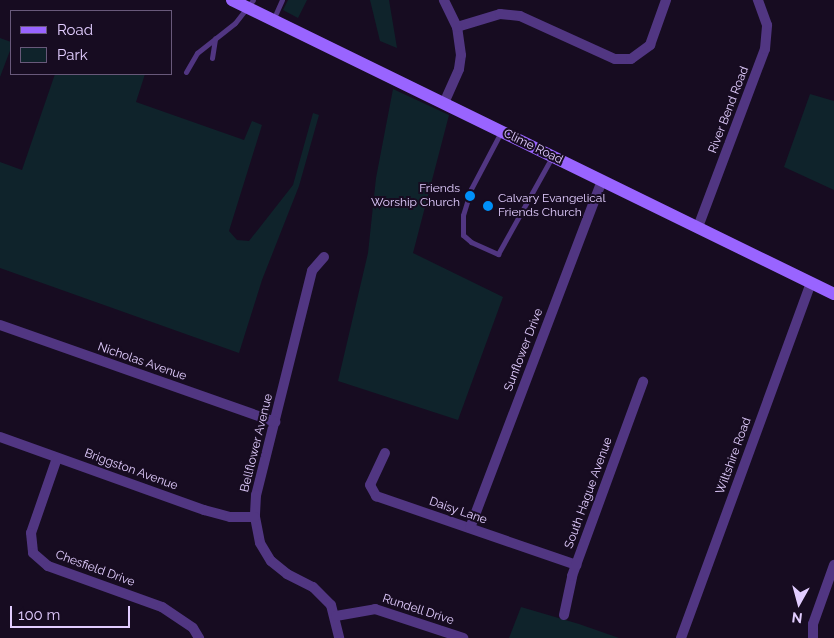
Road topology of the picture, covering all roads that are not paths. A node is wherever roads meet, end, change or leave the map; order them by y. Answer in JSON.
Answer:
{"nodes":[{"id":1,"x":232,"y":0,"type":"edge"},
{"id":2,"x":282,"y":0,"type":"edge"},
{"id":3,"x":444,"y":0,"type":"edge"},
{"id":4,"x":666,"y":0,"type":"edge"},
{"id":5,"x":758,"y":0,"type":"edge"},
{"id":6,"x":251,"y":4,"type":"edge"},
{"id":7,"x":273,"y":20,"type":"junction"},
{"id":8,"x":457,"y":27,"type":"junction"},
{"id":9,"x":215,"y":37,"type":"junction"},
{"id":10,"x":212,"y":58,"type":"dead end"},
{"id":11,"x":186,"y":72,"type":"dead end"},
{"id":12,"x":444,"y":103,"type":"junction"},
{"id":13,"x":501,"y":131,"type":"junction"},
{"id":14,"x":553,"y":156,"type":"junction"},
{"id":15,"x":602,"y":180,"type":"junction"},
{"id":16,"x":698,"y":227,"type":"junction"},
{"id":17,"x":324,"y":257,"type":"dead end"},
{"id":18,"x":811,"y":283,"type":"junction"},
{"id":19,"x":834,"y":294,"type":"edge"},
{"id":20,"x":0,"y":325,"type":"edge"},
{"id":21,"x":643,"y":382,"type":"dead end"},
{"id":22,"x":275,"y":422,"type":"junction"},
{"id":23,"x":0,"y":437,"type":"edge"},
{"id":24,"x":385,"y":453,"type":"dead end"},
{"id":25,"x":58,"y":458,"type":"junction"},
{"id":26,"x":255,"y":517,"type":"junction"},
{"id":27,"x":470,"y":528,"type":"junction"},
{"id":28,"x":576,"y":565,"type":"junction"},
{"id":29,"x":834,"y":565,"type":"edge"},
{"id":30,"x":564,"y":615,"type":"dead end"},
{"id":31,"x":336,"y":616,"type":"junction"},
{"id":32,"x":456,"y":637,"type":"edge"},
{"id":33,"x":199,"y":638,"type":"edge"},
{"id":34,"x":339,"y":638,"type":"edge"},
{"id":35,"x":681,"y":638,"type":"edge"},
{"id":36,"x":813,"y":638,"type":"edge"}],
"edges":[{"from":1,"to":6,"type":"main road","name":"Clime Road"},
{"from":2,"to":7,"type":"lane"},
{"from":3,"to":8,"type":"street"},
{"from":4,"to":8,"type":"street"},
{"from":5,"to":16,"type":"street","name":"River Bend Road"},
{"from":6,"to":7,"type":"main road","name":"Clime Road"},
{"from":6,"to":9,"type":"lane"},
{"from":7,"to":12,"type":"main road","name":"Clime Road"},
{"from":8,"to":12,"type":"street"},
{"from":9,"to":10,"type":"lane"},
{"from":9,"to":11,"type":"lane"},
{"from":12,"to":13,"type":"main road","name":"Clime Road"},
{"from":13,"to":14,"type":"main road","name":"Clime Road"},
{"from":13,"to":14,"type":"lane"},
{"from":14,"to":15,"type":"main road","name":"Clime Road"},
{"from":15,"to":16,"type":"main road","name":"Clime Road"},
{"from":15,"to":27,"type":"street","name":"Sunflower Drive"},
{"from":16,"to":18,"type":"main road","name":"Clime Road"},
{"from":17,"to":22,"type":"street","name":"Bellflower Avenue"},
{"from":18,"to":19,"type":"main road","name":"Clime Road"},
{"from":18,"to":35,"type":"street","name":"Wiltshire Road"},
{"from":20,"to":22,"type":"street","name":"Nicholas Avenue"},
{"from":21,"to":28,"type":"street","name":"South Hague Avenue"},
{"from":22,"to":26,"type":"street","name":"Bellflower Avenue"},
{"from":23,"to":25,"type":"street","name":"Briggston Avenue"},
{"from":24,"to":27,"type":"street","name":"Daisy Lane"},
{"from":25,"to":26,"type":"street","name":"Briggston Avenue"},
{"from":25,"to":33,"type":"street","name":"Chesfield Drive"},
{"from":26,"to":31,"type":"street","name":"Bellflower Avenue"},
{"from":27,"to":28,"type":"street","name":"Daisy Lane"},
{"from":28,"to":30,"type":"street","name":"South Hague Avenue"},
{"from":29,"to":36,"type":"street"},
{"from":31,"to":32,"type":"street","name":"Rundell Drive"},
{"from":31,"to":34,"type":"street","name":"Bellflower Avenue"}]}
